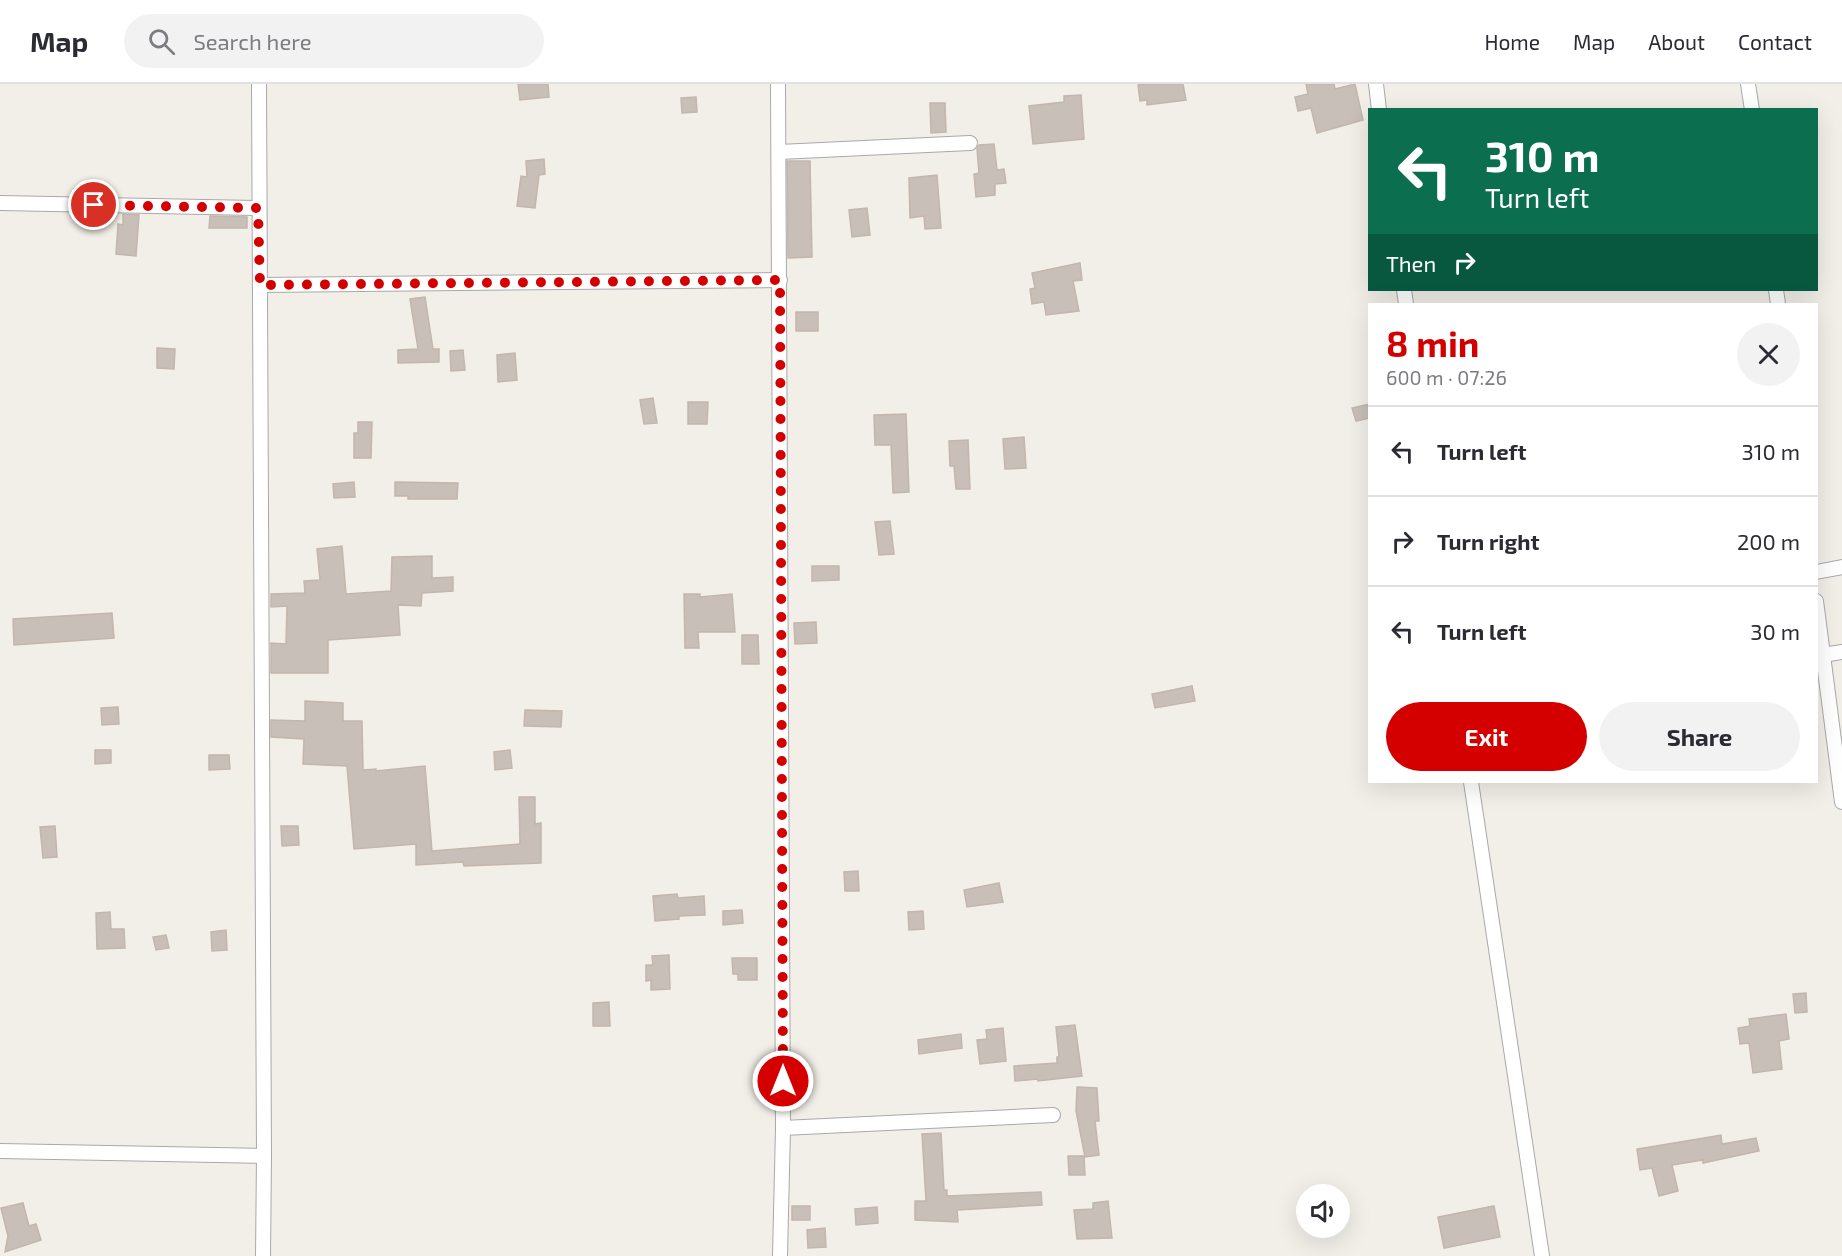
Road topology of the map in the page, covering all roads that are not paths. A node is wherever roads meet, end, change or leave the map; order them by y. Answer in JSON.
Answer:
{"nodes":[{"id":1,"x":259,"y":84,"type":"edge"},
{"id":2,"x":778,"y":84,"type":"edge"},
{"id":3,"x":1376,"y":84,"type":"edge"},
{"id":4,"x":1748,"y":84,"type":"edge"},
{"id":5,"x":1379,"y":108,"type":"edge"},
{"id":6,"x":1752,"y":108,"type":"edge"},
{"id":7,"x":970,"y":143,"type":"dead end"},
{"id":8,"x":778,"y":152,"type":"junction"},
{"id":9,"x":0,"y":203,"type":"edge"},
{"id":10,"x":258,"y":208,"type":"junction"},
{"id":11,"x":780,"y":280,"type":"junction"},
{"id":12,"x":260,"y":285,"type":"junction"},
{"id":13,"x":1842,"y":567,"type":"edge"},
{"id":14,"x":1818,"y":572,"type":"edge"},
{"id":15,"x":1818,"y":616,"type":"edge"},
{"id":16,"x":1842,"y":652,"type":"edge"},
{"id":17,"x":1823,"y":655,"type":"junction"},
{"id":18,"x":1471,"y":783,"type":"edge"},
{"id":19,"x":1842,"y":802,"type":"edge"},
{"id":20,"x":1053,"y":1115,"type":"dead end"},
{"id":21,"x":783,"y":1128,"type":"junction"},
{"id":22,"x":0,"y":1151,"type":"edge"},
{"id":23,"x":264,"y":1156,"type":"junction"},
{"id":24,"x":263,"y":1256,"type":"edge"},
{"id":25,"x":780,"y":1256,"type":"edge"},
{"id":26,"x":1542,"y":1256,"type":"edge"}],
"edges":[{"from":1,"to":10,"type":"street"},
{"from":2,"to":8,"type":"street"},
{"from":3,"to":5,"type":"street"},
{"from":4,"to":6,"type":"street"},
{"from":7,"to":8,"type":"street"},
{"from":8,"to":11,"type":"street"},
{"from":9,"to":10,"type":"street"},
{"from":10,"to":12,"type":"street"},
{"from":11,"to":12,"type":"street"},
{"from":11,"to":21,"type":"street"},
{"from":12,"to":23,"type":"street"},
{"from":13,"to":14,"type":"street"},
{"from":15,"to":17,"type":"street"},
{"from":16,"to":17,"type":"street"},
{"from":17,"to":19,"type":"street"},
{"from":18,"to":26,"type":"street"},
{"from":20,"to":21,"type":"street"},
{"from":21,"to":25,"type":"street"},
{"from":22,"to":23,"type":"street"},
{"from":23,"to":24,"type":"street"}]}
